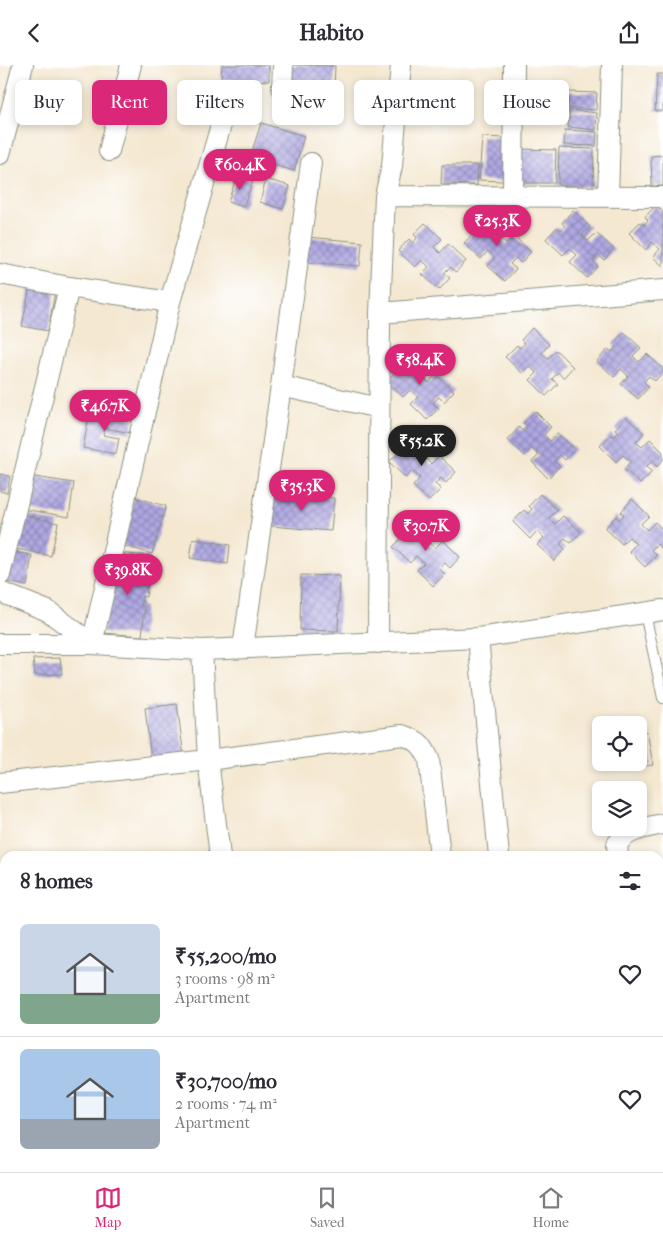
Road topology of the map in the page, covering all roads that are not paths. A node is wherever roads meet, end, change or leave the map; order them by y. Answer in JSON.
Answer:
{"nodes":[{"id":1,"x":23,"y":65,"type":"edge"},
{"id":2,"x":131,"y":65,"type":"edge"},
{"id":3,"x":283,"y":65,"type":"edge"},
{"id":4,"x":401,"y":65,"type":"edge"},
{"id":5,"x":514,"y":65,"type":"edge"},
{"id":6,"x":612,"y":65,"type":"edge"},
{"id":7,"x":282,"y":80,"type":"edge"},
{"id":8,"x":221,"y":125,"type":"edge"},
{"id":9,"x":109,"y":151,"type":"dead end"},
{"id":10,"x":0,"y":153,"type":"edge"},
{"id":11,"x":311,"y":163,"type":"dead end"},
{"id":12,"x":385,"y":196,"type":"junction"},
{"id":13,"x":513,"y":197,"type":"junction"},
{"id":14,"x":608,"y":197,"type":"junction"},
{"id":15,"x":663,"y":197,"type":"edge"},
{"id":16,"x":0,"y":274,"type":"edge"},
{"id":17,"x":69,"y":287,"type":"junction"},
{"id":18,"x":663,"y":290,"type":"edge"},
{"id":19,"x":170,"y":302,"type":"junction"},
{"id":20,"x":380,"y":313,"type":"junction"},
{"id":21,"x":281,"y":386,"type":"junction"},
{"id":22,"x":379,"y":407,"type":"junction"},
{"id":23,"x":0,"y":575,"type":"edge"},
{"id":24,"x":0,"y":592,"type":"edge"},
{"id":25,"x":654,"y":611,"type":"edge"},
{"id":26,"x":478,"y":638,"type":"junction"},
{"id":27,"x":378,"y":643,"type":"junction"},
{"id":28,"x":92,"y":644,"type":"junction"},
{"id":29,"x":0,"y":645,"type":"edge"},
{"id":30,"x":243,"y":648,"type":"junction"},
{"id":31,"x":202,"y":650,"type":"junction"},
{"id":32,"x":663,"y":698,"type":"edge"},
{"id":33,"x":208,"y":760,"type":"junction"},
{"id":34,"x":0,"y":783,"type":"edge"},
{"id":35,"x":663,"y":824,"type":"edge"},
{"id":36,"x":219,"y":851,"type":"edge"},
{"id":37,"x":439,"y":851,"type":"edge"},
{"id":38,"x":499,"y":851,"type":"edge"},
{"id":39,"x":618,"y":851,"type":"edge"}],
"edges":[{"from":1,"to":10,"type":"street"},
{"from":2,"to":9,"type":"street"},
{"from":3,"to":7,"type":"street"},
{"from":4,"to":12,"type":"street"},
{"from":5,"to":13,"type":"street"},
{"from":6,"to":14,"type":"street"},
{"from":8,"to":19,"type":"street"},
{"from":11,"to":21,"type":"street"},
{"from":12,"to":13,"type":"street"},
{"from":12,"to":20,"type":"street"},
{"from":13,"to":14,"type":"street"},
{"from":14,"to":15,"type":"street"},
{"from":16,"to":17,"type":"street"},
{"from":17,"to":19,"type":"street"},
{"from":17,"to":23,"type":"street"},
{"from":18,"to":20,"type":"street"},
{"from":19,"to":28,"type":"street"},
{"from":20,"to":22,"type":"street"},
{"from":21,"to":22,"type":"street"},
{"from":21,"to":30,"type":"street"},
{"from":22,"to":27,"type":"street"},
{"from":24,"to":28,"type":"street"},
{"from":25,"to":26,"type":"street"},
{"from":25,"to":32,"type":"lane"},
{"from":26,"to":27,"type":"street"},
{"from":26,"to":38,"type":"street"},
{"from":27,"to":30,"type":"street"},
{"from":28,"to":29,"type":"street"},
{"from":28,"to":31,"type":"street"},
{"from":30,"to":31,"type":"street"},
{"from":31,"to":33,"type":"street"},
{"from":33,"to":34,"type":"street"},
{"from":33,"to":36,"type":"street"},
{"from":33,"to":37,"type":"street"},
{"from":35,"to":39,"type":"street"}]}
